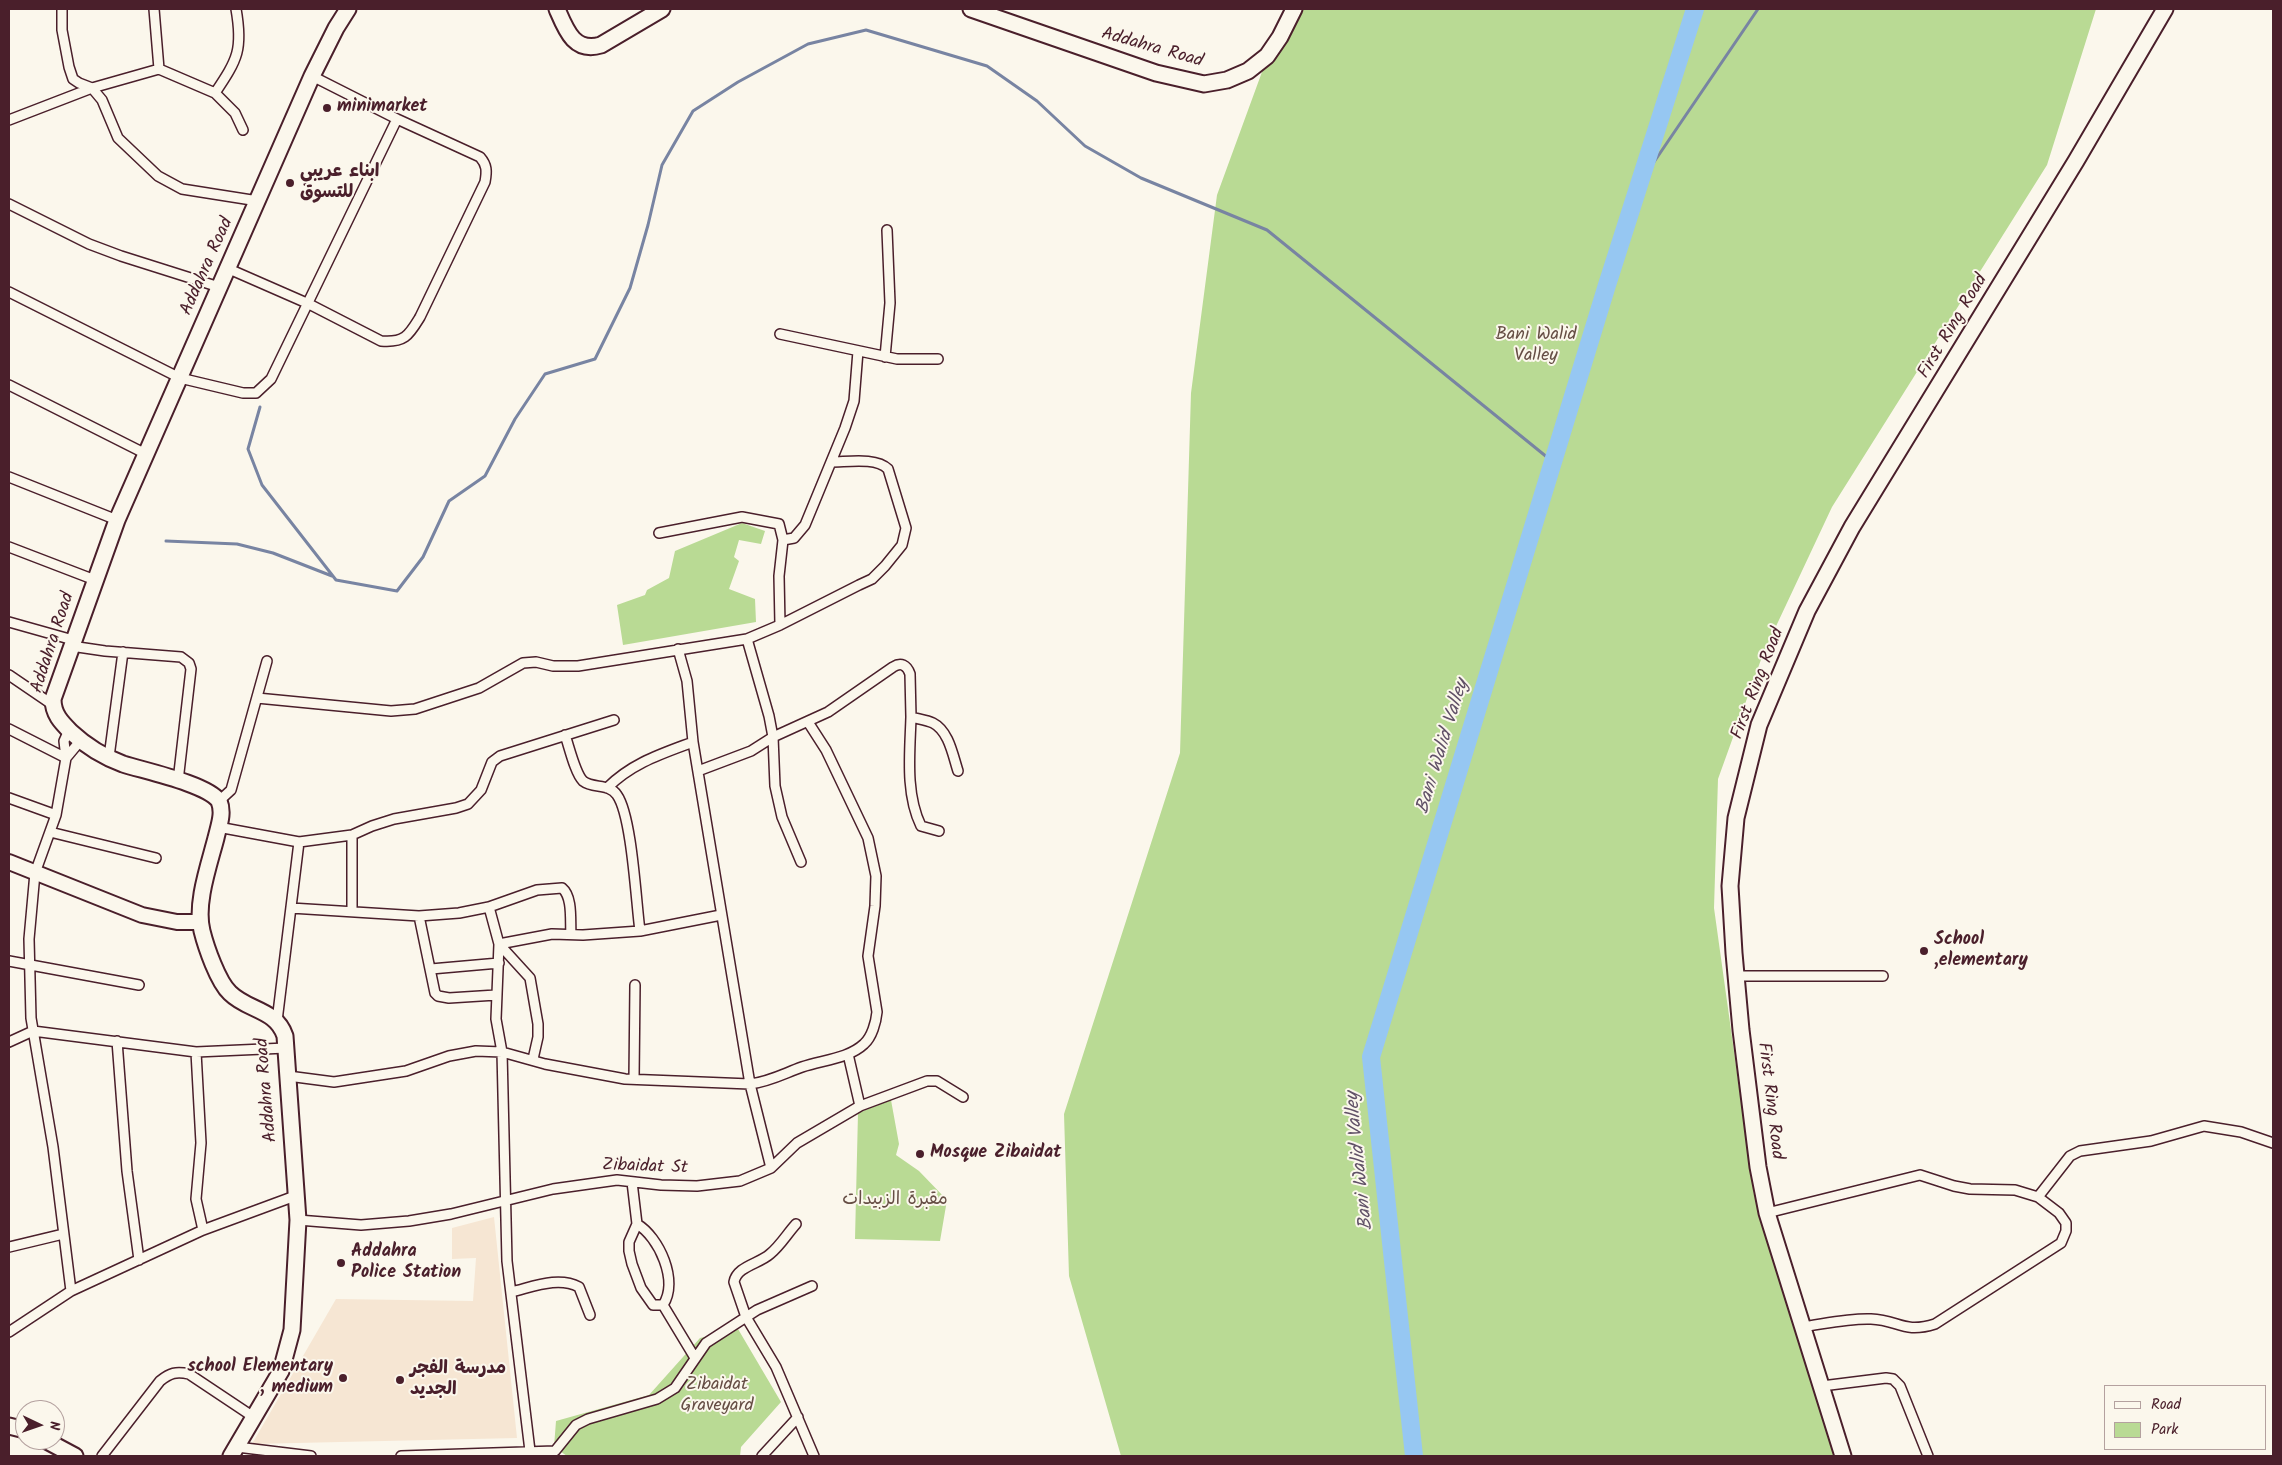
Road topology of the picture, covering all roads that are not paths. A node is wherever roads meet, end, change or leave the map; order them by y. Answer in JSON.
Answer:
{"nodes":[{"id":1,"x":62,"y":9,"type":"edge"},
{"id":2,"x":154,"y":9,"type":"edge"},
{"id":3,"x":236,"y":9,"type":"edge"},
{"id":4,"x":348,"y":9,"type":"edge"},
{"id":5,"x":557,"y":9,"type":"edge"},
{"id":6,"x":662,"y":9,"type":"edge"},
{"id":7,"x":972,"y":9,"type":"edge"},
{"id":8,"x":1294,"y":9,"type":"edge"},
{"id":9,"x":2165,"y":9,"type":"edge"},
{"id":10,"x":159,"y":69,"type":"junction"},
{"id":11,"x":312,"y":76,"type":"junction"},
{"id":12,"x":92,"y":88,"type":"junction"},
{"id":13,"x":215,"y":92,"type":"junction"},
{"id":14,"x":9,"y":120,"type":"edge"},
{"id":15,"x":397,"y":120,"type":"junction"},
{"id":16,"x":243,"y":130,"type":"dead end"},
{"id":17,"x":258,"y":201,"type":"junction"},
{"id":18,"x":9,"y":204,"type":"edge"},
{"id":19,"x":887,"y":230,"type":"dead end"},
{"id":20,"x":229,"y":269,"type":"junction"},
{"id":21,"x":219,"y":287,"type":"junction"},
{"id":22,"x":9,"y":292,"type":"edge"},
{"id":23,"x":309,"y":304,"type":"junction"},
{"id":24,"x":780,"y":334,"type":"dead end"},
{"id":25,"x":858,"y":351,"type":"junction"},
{"id":26,"x":885,"y":357,"type":"junction"},
{"id":27,"x":938,"y":359,"type":"dead end"},
{"id":28,"x":180,"y":378,"type":"junction"},
{"id":29,"x":9,"y":385,"type":"edge"},
{"id":30,"x":146,"y":454,"type":"junction"},
{"id":31,"x":831,"y":462,"type":"junction"},
{"id":32,"x":9,"y":477,"type":"edge"},
{"id":33,"x":117,"y":520,"type":"junction"},
{"id":34,"x":658,"y":533,"type":"dead end"},
{"id":35,"x":783,"y":540,"type":"junction"},
{"id":36,"x":9,"y":548,"type":"edge"},
{"id":37,"x":95,"y":580,"type":"junction"},
{"id":38,"x":9,"y":622,"type":"edge"},
{"id":39,"x":780,"y":625,"type":"junction"},
{"id":40,"x":747,"y":639,"type":"junction"},
{"id":41,"x":72,"y":643,"type":"junction"},
{"id":42,"x":678,"y":649,"type":"junction"},
{"id":43,"x":122,"y":652,"type":"junction"},
{"id":44,"x":267,"y":662,"type":"dead end"},
{"id":45,"x":9,"y":675,"type":"edge"},
{"id":46,"x":257,"y":698,"type":"junction"},
{"id":47,"x":53,"y":704,"type":"junction"},
{"id":48,"x":910,"y":717,"type":"junction"},
{"id":49,"x":614,"y":720,"type":"dead end"},
{"id":50,"x":808,"y":722,"type":"junction"},
{"id":51,"x":9,"y":730,"type":"edge"},
{"id":52,"x":69,"y":730,"type":"junction"},
{"id":53,"x":565,"y":735,"type":"junction"},
{"id":54,"x":773,"y":737,"type":"junction"},
{"id":55,"x":82,"y":740,"type":"junction"},
{"id":56,"x":693,"y":742,"type":"junction"},
{"id":57,"x":109,"y":757,"type":"junction"},
{"id":58,"x":66,"y":758,"type":"junction"},
{"id":59,"x":958,"y":771,"type":"dead end"},
{"id":60,"x":698,"y":772,"type":"junction"},
{"id":61,"x":178,"y":781,"type":"junction"},
{"id":62,"x":607,"y":788,"type":"junction"},
{"id":63,"x":9,"y":798,"type":"edge"},
{"id":64,"x":219,"y":801,"type":"junction"},
{"id":65,"x":56,"y":815,"type":"junction"},
{"id":66,"x":218,"y":827,"type":"junction"},
{"id":67,"x":939,"y":831,"type":"dead end"},
{"id":68,"x":50,"y":832,"type":"junction"},
{"id":69,"x":352,"y":835,"type":"junction"},
{"id":70,"x":299,"y":842,"type":"junction"},
{"id":71,"x":156,"y":858,"type":"dead end"},
{"id":72,"x":9,"y":862,"type":"edge"},
{"id":73,"x":801,"y":862,"type":"dead end"},
{"id":74,"x":35,"y":873,"type":"junction"},
{"id":75,"x":489,"y":907,"type":"junction"},
{"id":76,"x":291,"y":908,"type":"junction"},
{"id":77,"x":352,"y":911,"type":"junction"},
{"id":78,"x":721,"y":915,"type":"junction"},
{"id":79,"x":419,"y":916,"type":"junction"},
{"id":80,"x":200,"y":922,"type":"junction"},
{"id":81,"x":640,"y":931,"type":"junction"},
{"id":82,"x":571,"y":934,"type":"junction"},
{"id":83,"x":499,"y":944,"type":"junction"},
{"id":84,"x":9,"y":962,"type":"edge"},
{"id":85,"x":29,"y":964,"type":"junction"},
{"id":86,"x":499,"y":964,"type":"junction"},
{"id":87,"x":431,"y":969,"type":"junction"},
{"id":88,"x":1736,"y":976,"type":"junction"},
{"id":89,"x":1883,"y":976,"type":"dead end"},
{"id":90,"x":139,"y":985,"type":"dead end"},
{"id":91,"x":635,"y":985,"type":"dead end"},
{"id":92,"x":496,"y":995,"type":"junction"},
{"id":93,"x":277,"y":1021,"type":"junction"},
{"id":94,"x":33,"y":1031,"type":"junction"},
{"id":95,"x":117,"y":1041,"type":"junction"},
{"id":96,"x":9,"y":1042,"type":"edge"},
{"id":97,"x":286,"y":1048,"type":"junction"},
{"id":98,"x":196,"y":1052,"type":"junction"},
{"id":99,"x":502,"y":1052,"type":"junction"},
{"id":100,"x":848,"y":1054,"type":"junction"},
{"id":101,"x":533,"y":1059,"type":"junction"},
{"id":102,"x":288,"y":1076,"type":"junction"},
{"id":103,"x":634,"y":1080,"type":"junction"},
{"id":104,"x":750,"y":1084,"type":"junction"},
{"id":105,"x":963,"y":1097,"type":"dead end"},
{"id":106,"x":860,"y":1106,"type":"junction"},
{"id":107,"x":2273,"y":1143,"type":"edge"},
{"id":108,"x":771,"y":1168,"type":"junction"},
{"id":109,"x":632,"y":1182,"type":"junction"},
{"id":110,"x":295,"y":1196,"type":"junction"},
{"id":111,"x":2038,"y":1197,"type":"junction"},
{"id":112,"x":505,"y":1200,"type":"junction"},
{"id":113,"x":1768,"y":1213,"type":"junction"},
{"id":114,"x":298,"y":1220,"type":"junction"},
{"id":115,"x":637,"y":1224,"type":"junction"},
{"id":116,"x":796,"y":1224,"type":"dead end"},
{"id":117,"x":203,"y":1230,"type":"junction"},
{"id":118,"x":63,"y":1234,"type":"junction"},
{"id":119,"x":9,"y":1247,"type":"edge"},
{"id":120,"x":139,"y":1260,"type":"junction"},
{"id":121,"x":812,"y":1286,"type":"dead end"},
{"id":122,"x":71,"y":1291,"type":"junction"},
{"id":123,"x":511,"y":1292,"type":"junction"},
{"id":124,"x":663,"y":1305,"type":"junction"},
{"id":125,"x":590,"y":1315,"type":"dead end"},
{"id":126,"x":746,"y":1317,"type":"junction"},
{"id":127,"x":1802,"y":1327,"type":"junction"},
{"id":128,"x":9,"y":1332,"type":"edge"},
{"id":129,"x":695,"y":1358,"type":"junction"},
{"id":130,"x":1822,"y":1386,"type":"junction"},
{"id":131,"x":798,"y":1417,"type":"junction"},
{"id":132,"x":255,"y":1418,"type":"junction"},
{"id":133,"x":64,"y":1450,"type":"edge"},
{"id":134,"x":234,"y":1451,"type":"edge"},
{"id":135,"x":530,"y":1451,"type":"junction"},
{"id":136,"x":558,"y":1453,"type":"edge"},
{"id":137,"x":76,"y":1456,"type":"edge"},
{"id":138,"x":102,"y":1456,"type":"edge"},
{"id":139,"x":310,"y":1456,"type":"edge"},
{"id":140,"x":401,"y":1456,"type":"edge"},
{"id":141,"x":762,"y":1456,"type":"edge"},
{"id":142,"x":814,"y":1456,"type":"edge"},
{"id":143,"x":1843,"y":1456,"type":"edge"},
{"id":144,"x":1928,"y":1456,"type":"edge"}],
"edges":[{"from":1,"to":12,"type":"street"},
{"from":2,"to":10,"type":"street"},
{"from":3,"to":13,"type":"street"},
{"from":4,"to":11,"type":"main road","name":"Addahra Road"},
{"from":5,"to":6,"type":"main road"},
{"from":7,"to":8,"type":"main road","name":"Addahra Road"},
{"from":9,"to":88,"type":"main road","name":"First Ring Road"},
{"from":10,"to":12,"type":"street"},
{"from":10,"to":13,"type":"street"},
{"from":11,"to":15,"type":"street"},
{"from":11,"to":17,"type":"main road","name":"Addahra Road"},
{"from":12,"to":14,"type":"street"},
{"from":12,"to":17,"type":"street"},
{"from":13,"to":16,"type":"street"},
{"from":15,"to":23,"type":"street"},
{"from":15,"to":23,"type":"street"},
{"from":17,"to":20,"type":"main road","name":"Addahra Road"},
{"from":18,"to":21,"type":"street"},
{"from":19,"to":26,"type":"street"},
{"from":20,"to":21,"type":"main road","name":"Addahra Road"},
{"from":20,"to":23,"type":"street"},
{"from":21,"to":28,"type":"main road","name":"Addahra Road"},
{"from":22,"to":28,"type":"street"},
{"from":23,"to":28,"type":"street"},
{"from":24,"to":25,"type":"street"},
{"from":25,"to":26,"type":"street"},
{"from":25,"to":31,"type":"street"},
{"from":26,"to":27,"type":"street"},
{"from":28,"to":30,"type":"main road","name":"Addahra Road"},
{"from":29,"to":30,"type":"street"},
{"from":30,"to":33,"type":"main road","name":"Addahra Road"},
{"from":31,"to":35,"type":"street"},
{"from":31,"to":39,"type":"street"},
{"from":32,"to":33,"type":"street"},
{"from":33,"to":37,"type":"main road","name":"Addahra Road"},
{"from":34,"to":35,"type":"street"},
{"from":35,"to":39,"type":"street"},
{"from":36,"to":37,"type":"street"},
{"from":37,"to":41,"type":"main road","name":"Addahra Road"},
{"from":38,"to":41,"type":"street"},
{"from":39,"to":40,"type":"street"},
{"from":40,"to":42,"type":"street"},
{"from":40,"to":54,"type":"street"},
{"from":41,"to":43,"type":"street"},
{"from":41,"to":47,"type":"main road","name":"Addahra Road"},
{"from":42,"to":46,"type":"street"},
{"from":42,"to":56,"type":"street"},
{"from":43,"to":57,"type":"street"},
{"from":43,"to":61,"type":"street"},
{"from":44,"to":46,"type":"street"},
{"from":45,"to":47,"type":"street"},
{"from":46,"to":64,"type":"street"},
{"from":47,"to":52,"type":"main road","name":"Addahra Road"},
{"from":48,"to":50,"type":"street"},
{"from":48,"to":59,"type":"street"},
{"from":48,"to":67,"type":"street"},
{"from":49,"to":53,"type":"street"},
{"from":50,"to":54,"type":"street"},
{"from":50,"to":100,"type":"street"},
{"from":51,"to":58,"type":"street"},
{"from":52,"to":55,"type":"main road","name":"Addahra Road"},
{"from":52,"to":58,"type":"street"},
{"from":53,"to":62,"type":"street"},
{"from":53,"to":69,"type":"street"},
{"from":54,"to":60,"type":"street"},
{"from":54,"to":73,"type":"street"},
{"from":55,"to":57,"type":"main road","name":"Addahra Road"},
{"from":55,"to":58,"type":"street"},
{"from":56,"to":60,"type":"street"},
{"from":56,"to":62,"type":"street"},
{"from":57,"to":61,"type":"main road","name":"Addahra Road"},
{"from":58,"to":65,"type":"street"},
{"from":60,"to":78,"type":"street"},
{"from":61,"to":64,"type":"main road","name":"Addahra Road"},
{"from":62,"to":81,"type":"street"},
{"from":63,"to":65,"type":"street"},
{"from":64,"to":66,"type":"main road","name":"Addahra Road"},
{"from":65,"to":68,"type":"street"},
{"from":66,"to":70,"type":"street"},
{"from":66,"to":80,"type":"main road","name":"Addahra Road"},
{"from":68,"to":71,"type":"street"},
{"from":68,"to":74,"type":"street"},
{"from":69,"to":70,"type":"street"},
{"from":69,"to":77,"type":"street"},
{"from":70,"to":76,"type":"street"},
{"from":72,"to":74,"type":"main road"},
{"from":74,"to":80,"type":"main road"},
{"from":74,"to":85,"type":"street"},
{"from":75,"to":79,"type":"street"},
{"from":75,"to":82,"type":"street"},
{"from":75,"to":83,"type":"street"},
{"from":76,"to":77,"type":"street"},
{"from":76,"to":93,"type":"street"},
{"from":77,"to":79,"type":"street"},
{"from":78,"to":81,"type":"street"},
{"from":78,"to":104,"type":"street"},
{"from":79,"to":87,"type":"street"},
{"from":80,"to":93,"type":"main road","name":"Addahra Road"},
{"from":81,"to":82,"type":"street"},
{"from":82,"to":83,"type":"street"},
{"from":83,"to":86,"type":"street"},
{"from":83,"to":101,"type":"street"},
{"from":84,"to":85,"type":"street"},
{"from":85,"to":90,"type":"street"},
{"from":85,"to":94,"type":"street"},
{"from":86,"to":87,"type":"street"},
{"from":86,"to":92,"type":"street"},
{"from":87,"to":92,"type":"street"},
{"from":88,"to":89,"type":"street"},
{"from":88,"to":113,"type":"main road","name":"First Ring Road"},
{"from":91,"to":103,"type":"street"},
{"from":92,"to":99,"type":"street"},
{"from":93,"to":97,"type":"main road","name":"Addahra Road"},
{"from":94,"to":95,"type":"street"},
{"from":94,"to":96,"type":"street"},
{"from":94,"to":118,"type":"street"},
{"from":95,"to":98,"type":"street"},
{"from":95,"to":120,"type":"street"},
{"from":97,"to":98,"type":"street"},
{"from":97,"to":102,"type":"main road","name":"Addahra Road"},
{"from":98,"to":117,"type":"street"},
{"from":99,"to":101,"type":"street"},
{"from":99,"to":102,"type":"street"},
{"from":99,"to":112,"type":"street"},
{"from":100,"to":104,"type":"street"},
{"from":100,"to":106,"type":"street"},
{"from":101,"to":103,"type":"street"},
{"from":102,"to":110,"type":"main road","name":"Addahra Road"},
{"from":103,"to":104,"type":"street"},
{"from":104,"to":108,"type":"street"},
{"from":105,"to":106,"type":"street","name":"Zibaidat St"},
{"from":106,"to":108,"type":"street","name":"Zibaidat St"},
{"from":107,"to":111,"type":"street"},
{"from":108,"to":109,"type":"street","name":"Zibaidat St"},
{"from":109,"to":112,"type":"street","name":"Zibaidat St"},
{"from":109,"to":115,"type":"street"},
{"from":110,"to":114,"type":"main road","name":"Addahra Road"},
{"from":110,"to":117,"type":"street"},
{"from":111,"to":113,"type":"street"},
{"from":111,"to":127,"type":"street"},
{"from":112,"to":114,"type":"street","name":"Zibaidat St"},
{"from":112,"to":123,"type":"street"},
{"from":113,"to":127,"type":"main road","name":"First Ring Road"},
{"from":114,"to":132,"type":"main road","name":"Addahra Road"},
{"from":115,"to":124,"type":"street"},
{"from":115,"to":124,"type":"street"},
{"from":116,"to":126,"type":"street"},
{"from":117,"to":120,"type":"street"},
{"from":118,"to":119,"type":"street"},
{"from":118,"to":122,"type":"street"},
{"from":120,"to":122,"type":"street"},
{"from":121,"to":126,"type":"street"},
{"from":122,"to":128,"type":"street"},
{"from":123,"to":125,"type":"street"},
{"from":123,"to":135,"type":"street"},
{"from":124,"to":129,"type":"street"},
{"from":126,"to":129,"type":"street"},
{"from":126,"to":131,"type":"street"},
{"from":127,"to":130,"type":"main road","name":"First Ring Road"},
{"from":129,"to":136,"type":"street"},
{"from":130,"to":143,"type":"main road","name":"First Ring Road"},
{"from":130,"to":144,"type":"street"},
{"from":131,"to":141,"type":"street"},
{"from":131,"to":142,"type":"street"},
{"from":132,"to":134,"type":"main road","name":"Addahra Road"},
{"from":132,"to":138,"type":"street"},
{"from":133,"to":137,"type":"main road"},
{"from":134,"to":139,"type":"street"},
{"from":135,"to":136,"type":"street"},
{"from":135,"to":140,"type":"street"}]}
